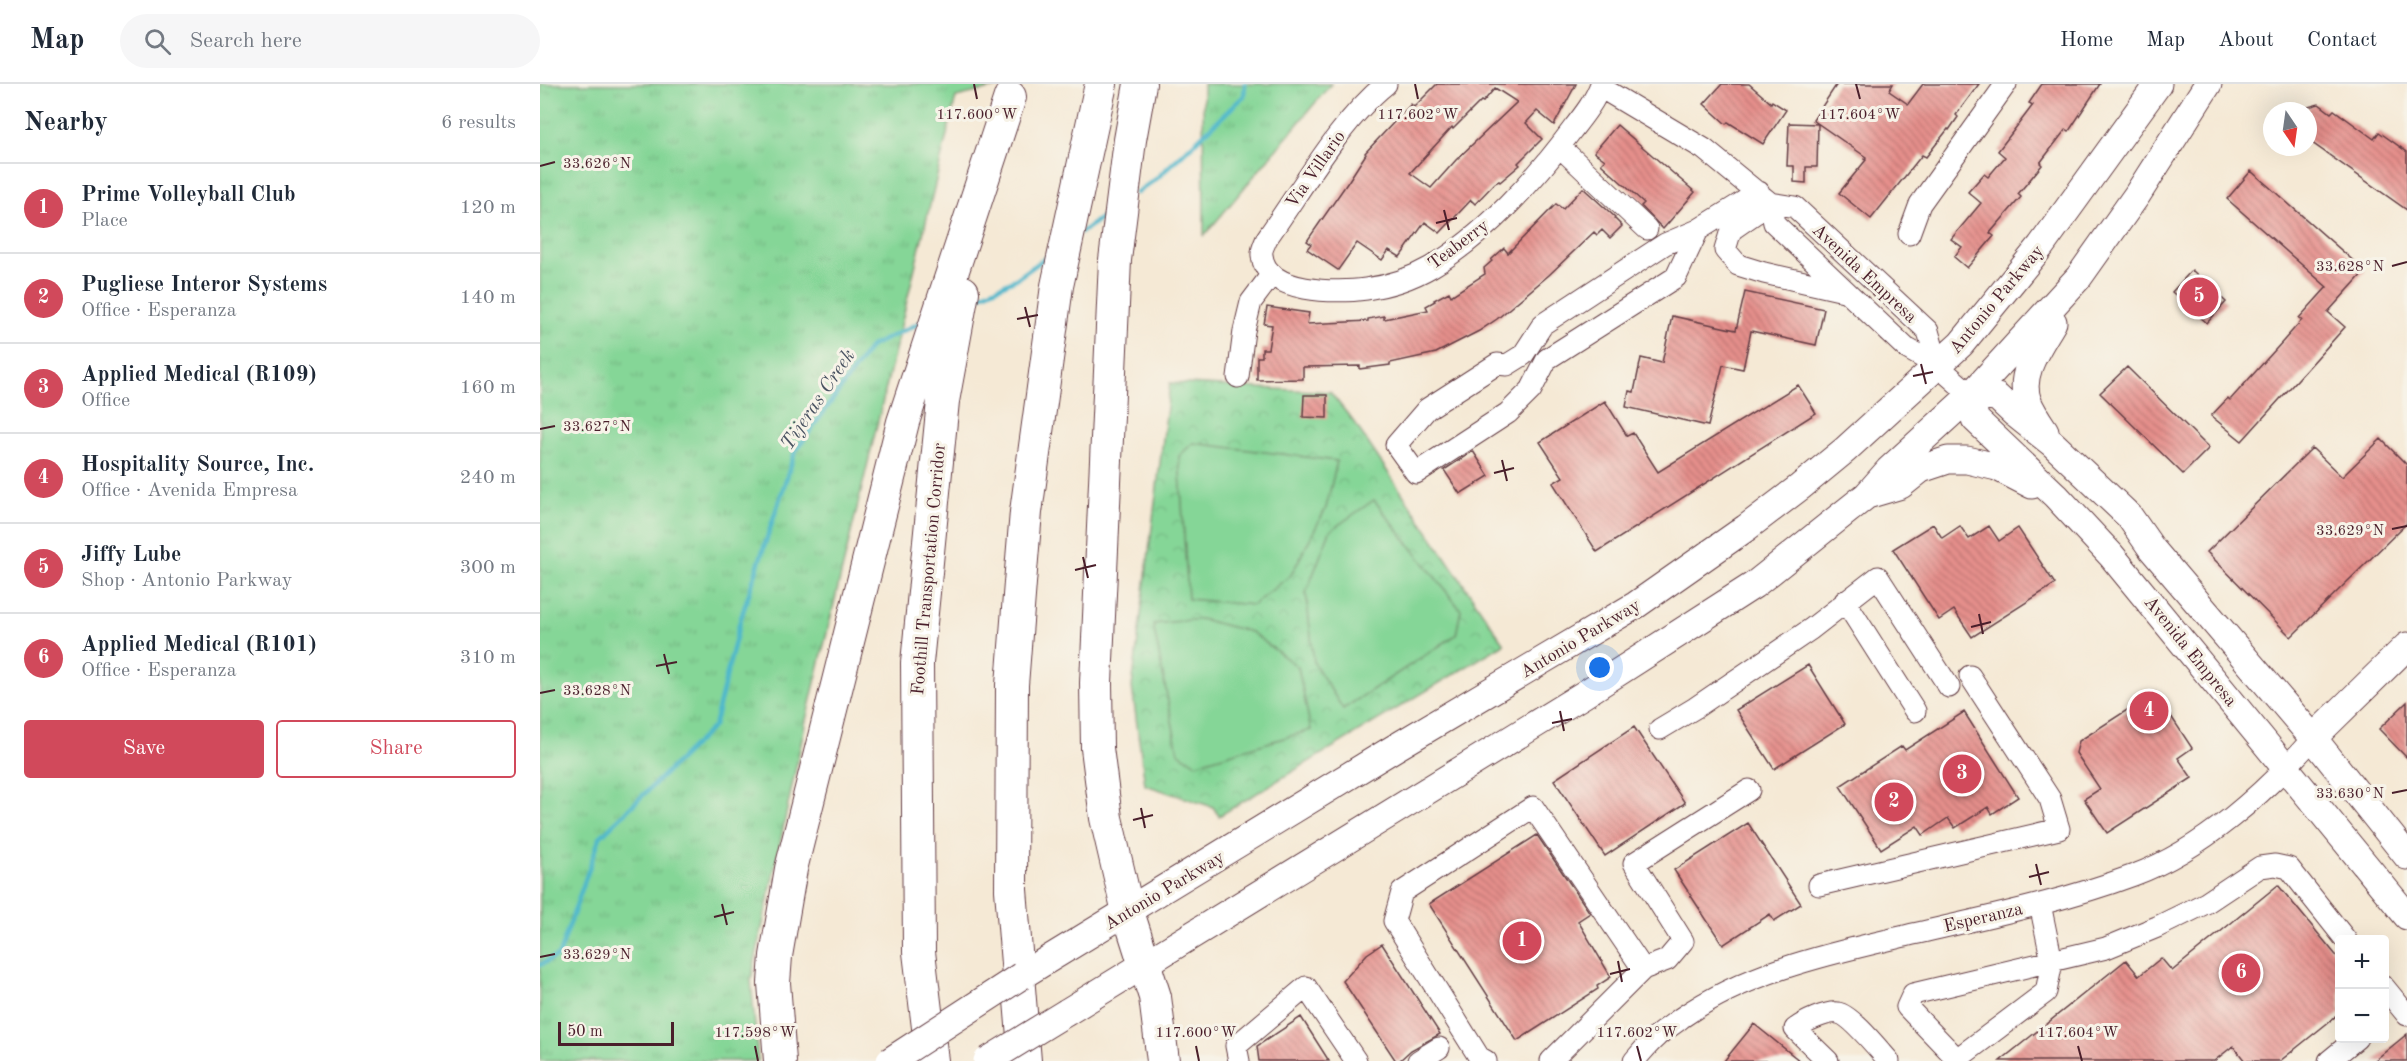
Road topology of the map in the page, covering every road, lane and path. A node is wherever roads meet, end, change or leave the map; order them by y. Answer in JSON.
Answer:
{"nodes":[{"id":1,"x":1101,"y":84,"type":"edge"},
{"id":2,"x":1140,"y":84,"type":"edge"},
{"id":3,"x":1386,"y":84,"type":"edge"},
{"id":4,"x":2006,"y":84,"type":"edge"},
{"id":5,"x":2158,"y":84,"type":"edge"},
{"id":6,"x":2208,"y":84,"type":"edge"},
{"id":7,"x":1600,"y":86,"type":"edge"},
{"id":8,"x":1012,"y":90,"type":"edge"},
{"id":9,"x":1560,"y":147,"type":"junction"},
{"id":10,"x":1764,"y":198,"type":"junction"},
{"id":11,"x":1647,"y":229,"type":"dead end"},
{"id":12,"x":1698,"y":230,"type":"junction"},
{"id":13,"x":1909,"y":234,"type":"dead end"},
{"id":14,"x":1268,"y":269,"type":"junction"},
{"id":15,"x":2079,"y":277,"type":"junction"},
{"id":16,"x":1846,"y":292,"type":"junction"},
{"id":17,"x":1938,"y":366,"type":"junction"},
{"id":18,"x":1238,"y":377,"type":"dead end"},
{"id":19,"x":1971,"y":395,"type":"junction"},
{"id":20,"x":2053,"y":444,"type":"junction"},
{"id":21,"x":1867,"y":495,"type":"junction"},
{"id":22,"x":2056,"y":496,"type":"junction"},
{"id":23,"x":1845,"y":601,"type":"junction"},
{"id":24,"x":2407,"y":646,"type":"edge"},
{"id":25,"x":1970,"y":676,"type":"dead end"},
{"id":26,"x":1949,"y":687,"type":"dead end"},
{"id":27,"x":1915,"y":711,"type":"dead end"},
{"id":28,"x":1660,"y":729,"type":"dead end"},
{"id":29,"x":2313,"y":738,"type":"junction"},
{"id":30,"x":2287,"y":768,"type":"junction"},
{"id":31,"x":1749,"y":790,"type":"dead end"},
{"id":32,"x":2407,"y":856,"type":"edge"},
{"id":33,"x":1819,"y":885,"type":"dead end"},
{"id":34,"x":2040,"y":904,"type":"junction"},
{"id":35,"x":1128,"y":912,"type":"junction"},
{"id":36,"x":2407,"y":916,"type":"edge"},
{"id":37,"x":2343,"y":935,"type":"edge"},
{"id":38,"x":2052,"y":962,"type":"junction"},
{"id":39,"x":1145,"y":965,"type":"junction"},
{"id":40,"x":1642,"y":969,"type":"junction"},
{"id":41,"x":2386,"y":989,"type":"edge"},
{"id":42,"x":2397,"y":1012,"type":"edge"},
{"id":43,"x":2351,"y":1043,"type":"edge"},
{"id":44,"x":1438,"y":1048,"type":"dead end"},
{"id":45,"x":1958,"y":1060,"type":"edge"},
{"id":46,"x":780,"y":1061,"type":"edge"},
{"id":47,"x":890,"y":1061,"type":"edge"},
{"id":48,"x":932,"y":1061,"type":"edge"},
{"id":49,"x":987,"y":1061,"type":"edge"},
{"id":50,"x":1025,"y":1061,"type":"edge"},
{"id":51,"x":1163,"y":1061,"type":"edge"},
{"id":52,"x":1239,"y":1061,"type":"edge"},
{"id":53,"x":1356,"y":1061,"type":"edge"},
{"id":54,"x":1418,"y":1061,"type":"edge"},
{"id":55,"x":1486,"y":1061,"type":"edge"},
{"id":56,"x":1551,"y":1061,"type":"edge"},
{"id":57,"x":1635,"y":1061,"type":"edge"},
{"id":58,"x":1828,"y":1061,"type":"edge"},
{"id":59,"x":1889,"y":1061,"type":"edge"},
{"id":60,"x":2329,"y":1061,"type":"edge"}],
"edges":[{"from":1,"to":50,"type":"highway"},
{"from":2,"to":35,"type":"highway"},
{"from":3,"to":14,"type":"street","name":"Via Villario"},
{"from":4,"to":13,"type":"street"},
{"from":5,"to":17,"type":"main road","name":"Antonio Parkway"},
{"from":6,"to":15,"type":"main road"},
{"from":7,"to":9,"type":"street","name":"Teaberry"},
{"from":7,"to":10,"type":"street","name":"Avenida Empresa"},
{"from":8,"to":46,"type":"highway"},
{"from":8,"to":48,"type":"highway","name":"Foothill Transportation Corridor"},
{"from":9,"to":11,"type":"street"},
{"from":9,"to":14,"type":"street","name":"Teaberry"},
{"from":10,"to":12,"type":"street"},
{"from":10,"to":16,"type":"street","name":"Avenida Empresa"},
{"from":10,"to":16,"type":"street"},
{"from":10,"to":17,"type":"street","name":"Avenida Empresa"},
{"from":12,"to":12,"type":"street"},
{"from":14,"to":18,"type":"street","name":"Via Villario"},
{"from":15,"to":19,"type":"main road"},
{"from":15,"to":20,"type":"main road"},
{"from":16,"to":17,"type":"street","name":"Avenida Empresa"},
{"from":17,"to":19,"type":"street","name":"Avenida Empresa"},
{"from":17,"to":35,"type":"main road","name":"Antonio Parkway"},
{"from":19,"to":20,"type":"main road","name":"Avenida Empresa"},
{"from":19,"to":21,"type":"main road"},
{"from":19,"to":22,"type":"main road","name":"Avenida Empresa"},
{"from":20,"to":29,"type":"main road","name":"Avenida Empresa"},
{"from":21,"to":22,"type":"main road"},
{"from":21,"to":39,"type":"main road"},
{"from":22,"to":30,"type":"main road","name":"Avenida Empresa"},
{"from":23,"to":26,"type":"street"},
{"from":23,"to":27,"type":"street"},
{"from":23,"to":28,"type":"street"},
{"from":24,"to":29,"type":"main road"},
{"from":25,"to":33,"type":"street"},
{"from":29,"to":30,"type":"street","name":"Esperanza"},
{"from":29,"to":32,"type":"main road","name":"Avenida Empresa"},
{"from":30,"to":34,"type":"street","name":"Esperanza"},
{"from":30,"to":36,"type":"main road","name":"Avenida Empresa"},
{"from":31,"to":40,"type":"street"},
{"from":34,"to":38,"type":"street"},
{"from":34,"to":57,"type":"street","name":"Esperanza"},
{"from":35,"to":39,"type":"highway"},
{"from":35,"to":47,"type":"main road","name":"Antonio Parkway","bridge":true},
{"from":37,"to":38,"type":"street"},
{"from":38,"to":45,"type":"street"},
{"from":38,"to":45,"type":"street"},
{"from":39,"to":49,"type":"main road","bridge":true},
{"from":39,"to":51,"type":"highway"},
{"from":40,"to":55,"type":"street"},
{"from":40,"to":56,"type":"street"},
{"from":41,"to":42,"type":"street"},
{"from":43,"to":60,"type":"street"},
{"from":44,"to":54,"type":"street"},
{"from":52,"to":53,"type":"street"},
{"from":58,"to":59,"type":"street"}]}
